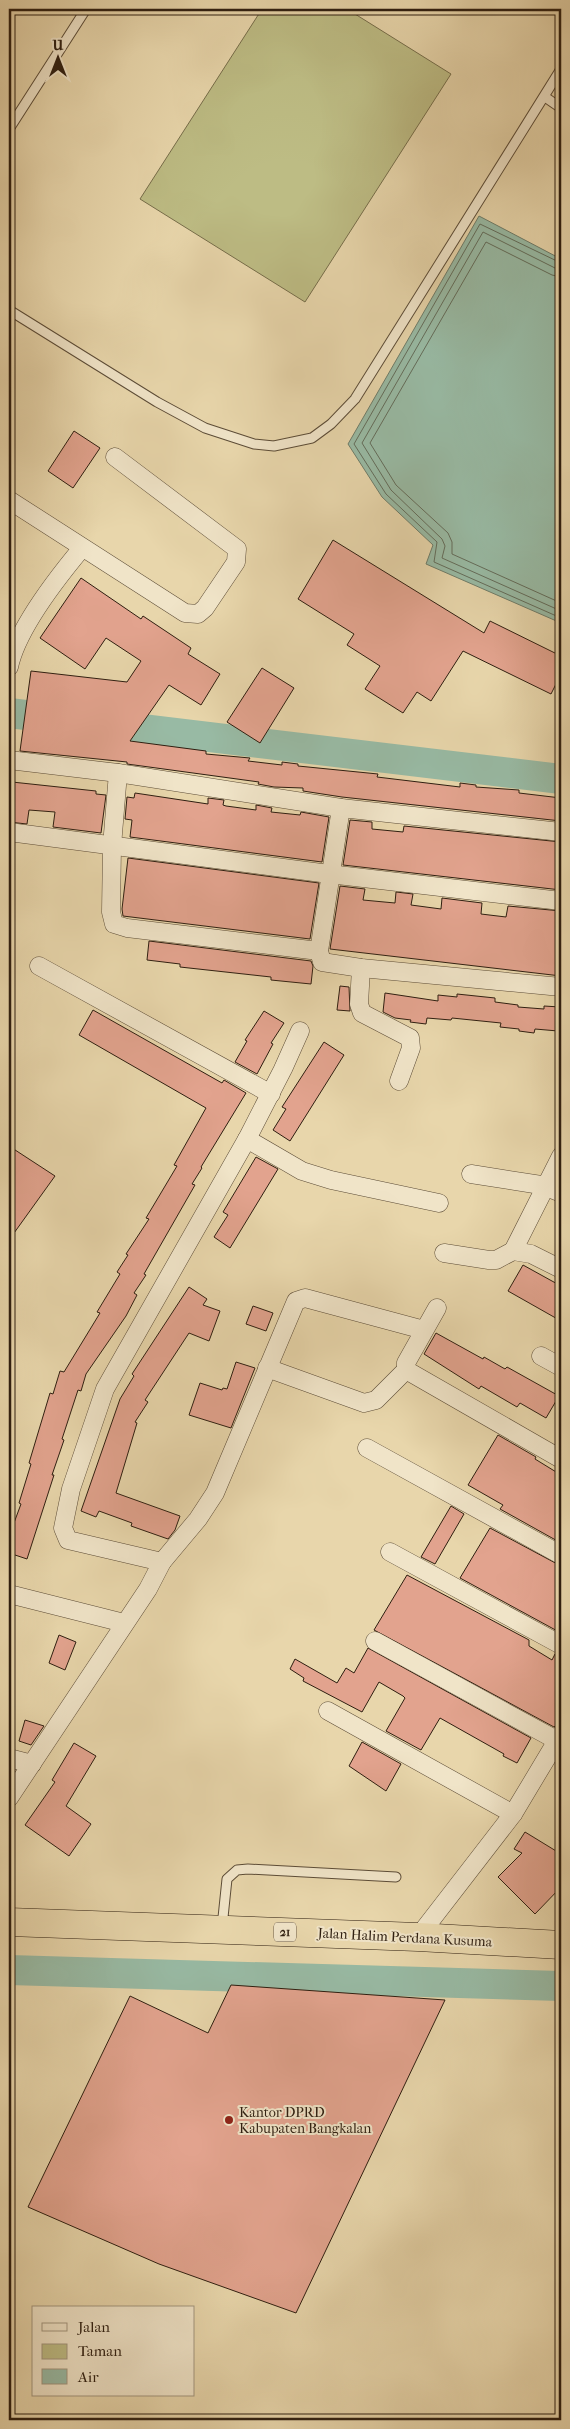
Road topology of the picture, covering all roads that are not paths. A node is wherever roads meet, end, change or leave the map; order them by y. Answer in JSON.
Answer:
{"nodes":[{"id":1,"x":86,"y":9,"type":"edge"},
{"id":2,"x":561,"y":69,"type":"edge"},
{"id":3,"x":545,"y":97,"type":"junction"},
{"id":4,"x":561,"y":108,"type":"edge"},
{"id":5,"x":9,"y":129,"type":"edge"},
{"id":6,"x":9,"y":310,"type":"edge"},
{"id":7,"x":115,"y":456,"type":"dead end"},
{"id":8,"x":9,"y":500,"type":"edge"},
{"id":9,"x":82,"y":548,"type":"junction"},
{"id":10,"x":9,"y":667,"type":"edge"},
{"id":11,"x":9,"y":760,"type":"edge"},
{"id":12,"x":118,"y":773,"type":"junction"},
{"id":13,"x":341,"y":808,"type":"junction"},
{"id":14,"x":9,"y":832,"type":"edge"},
{"id":15,"x":561,"y":832,"type":"edge"},
{"id":16,"x":112,"y":846,"type":"junction"},
{"id":17,"x":329,"y":874,"type":"junction"},
{"id":18,"x":561,"y":901,"type":"edge"},
{"id":19,"x":319,"y":951,"type":"junction"},
{"id":20,"x":39,"y":966,"type":"dead end"},
{"id":21,"x":362,"y":968,"type":"junction"},
{"id":22,"x":561,"y":987,"type":"edge"},
{"id":23,"x":300,"y":1031,"type":"dead end"},
{"id":24,"x":400,"y":1081,"type":"dead end"},
{"id":25,"x":271,"y":1094,"type":"junction"},
{"id":26,"x":247,"y":1139,"type":"junction"},
{"id":27,"x":561,"y":1156,"type":"edge"},
{"id":28,"x":471,"y":1174,"type":"dead end"},
{"id":29,"x":544,"y":1186,"type":"junction"},
{"id":30,"x":561,"y":1193,"type":"edge"},
{"id":31,"x":439,"y":1204,"type":"dead end"},
{"id":32,"x":512,"y":1251,"type":"junction"},
{"id":33,"x":444,"y":1253,"type":"dead end"},
{"id":34,"x":561,"y":1269,"type":"edge"},
{"id":35,"x":437,"y":1308,"type":"dead end"},
{"id":36,"x":424,"y":1330,"type":"junction"},
{"id":37,"x":542,"y":1356,"type":"dead end"},
{"id":38,"x":561,"y":1367,"type":"edge"},
{"id":39,"x":267,"y":1368,"type":"junction"},
{"id":40,"x":406,"y":1370,"type":"junction"},
{"id":41,"x":367,"y":1448,"type":"dead end"},
{"id":42,"x":561,"y":1459,"type":"edge"},
{"id":43,"x":390,"y":1552,"type":"dead end"},
{"id":44,"x":561,"y":1555,"type":"edge"},
{"id":45,"x":162,"y":1562,"type":"junction"},
{"id":46,"x":9,"y":1594,"type":"edge"},
{"id":47,"x":124,"y":1623,"type":"junction"},
{"id":48,"x":375,"y":1641,"type":"dead end"},
{"id":49,"x":561,"y":1645,"type":"edge"},
{"id":50,"x":328,"y":1710,"type":"dead end"},
{"id":51,"x":559,"y":1737,"type":"edge"},
{"id":52,"x":9,"y":1758,"type":"edge"},
{"id":53,"x":32,"y":1764,"type":"junction"},
{"id":54,"x":9,"y":1798,"type":"edge"},
{"id":55,"x":513,"y":1814,"type":"junction"},
{"id":56,"x":396,"y":1877,"type":"dead end"},
{"id":57,"x":9,"y":1922,"type":"edge"},
{"id":58,"x":222,"y":1930,"type":"junction"},
{"id":59,"x":418,"y":1937,"type":"junction"},
{"id":60,"x":561,"y":1945,"type":"edge"}],
"edges":[{"from":1,"to":5,"type":"lane"},
{"from":2,"to":3,"type":"lane"},
{"from":3,"to":4,"type":"lane"},
{"from":3,"to":6,"type":"lane"},
{"from":7,"to":9,"type":"street"},
{"from":8,"to":9,"type":"street"},
{"from":9,"to":10,"type":"street"},
{"from":11,"to":12,"type":"street"},
{"from":12,"to":13,"type":"street"},
{"from":12,"to":16,"type":"street"},
{"from":13,"to":15,"type":"street"},
{"from":13,"to":17,"type":"street"},
{"from":14,"to":16,"type":"street"},
{"from":16,"to":17,"type":"street"},
{"from":16,"to":19,"type":"street"},
{"from":17,"to":18,"type":"street"},
{"from":17,"to":19,"type":"street"},
{"from":19,"to":21,"type":"street"},
{"from":20,"to":25,"type":"street"},
{"from":21,"to":22,"type":"street"},
{"from":21,"to":24,"type":"street"},
{"from":23,"to":25,"type":"street"},
{"from":25,"to":26,"type":"street"},
{"from":26,"to":31,"type":"street"},
{"from":26,"to":45,"type":"street"},
{"from":27,"to":29,"type":"street"},
{"from":28,"to":29,"type":"street"},
{"from":29,"to":30,"type":"street"},
{"from":29,"to":32,"type":"street"},
{"from":32,"to":33,"type":"street"},
{"from":32,"to":34,"type":"street"},
{"from":35,"to":36,"type":"street"},
{"from":36,"to":39,"type":"street"},
{"from":36,"to":40,"type":"street"},
{"from":37,"to":38,"type":"street"},
{"from":39,"to":40,"type":"street"},
{"from":39,"to":45,"type":"street"},
{"from":40,"to":42,"type":"street"},
{"from":41,"to":44,"type":"street"},
{"from":43,"to":49,"type":"street"},
{"from":45,"to":47,"type":"street"},
{"from":46,"to":47,"type":"street"},
{"from":47,"to":53,"type":"street"},
{"from":48,"to":51,"type":"street"},
{"from":50,"to":55,"type":"street"},
{"from":51,"to":55,"type":"street"},
{"from":52,"to":53,"type":"street"},
{"from":53,"to":54,"type":"street"},
{"from":55,"to":59,"type":"street"},
{"from":56,"to":58,"type":"lane"},
{"from":57,"to":58,"type":"highway","name":"Jalan Halim Perdana Kusuma","number":"21"},
{"from":58,"to":59,"type":"highway","name":"Jalan Halim Perdana Kusuma","number":"21"},
{"from":59,"to":60,"type":"highway","name":"Jalan Halim Perdana Kusuma","number":"21"}]}
